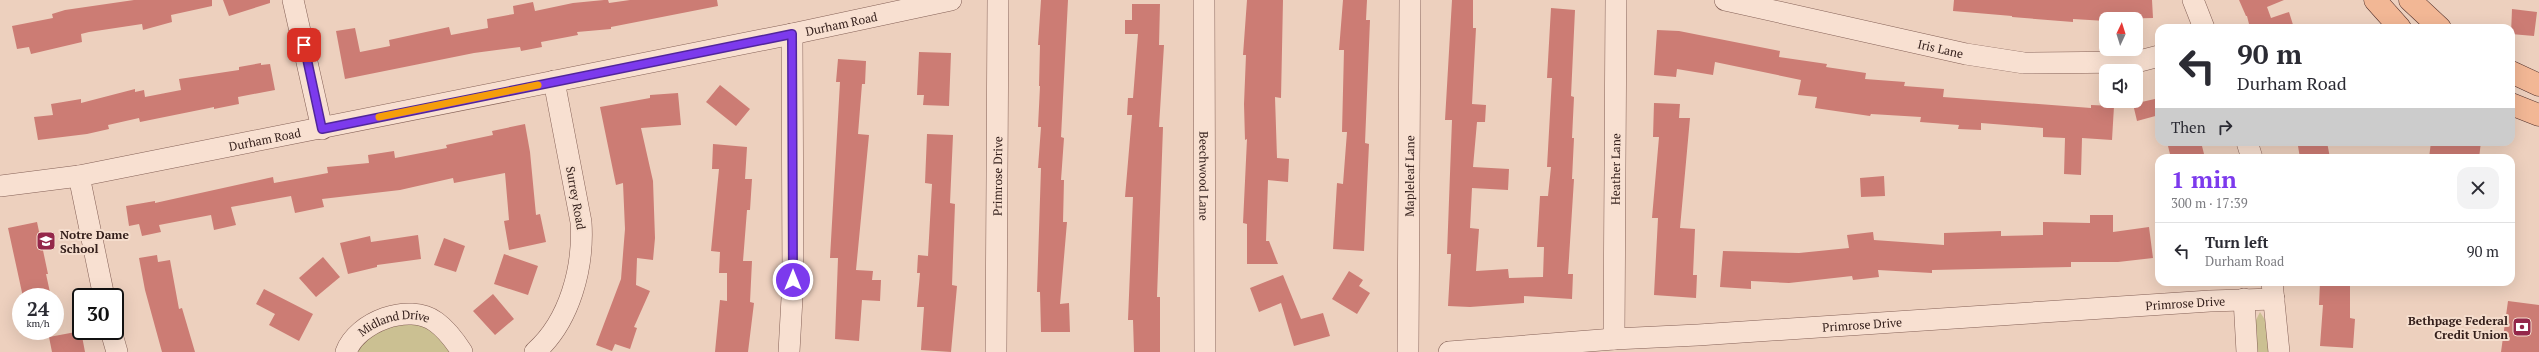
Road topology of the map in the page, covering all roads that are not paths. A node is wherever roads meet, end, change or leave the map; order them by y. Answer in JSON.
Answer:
{"nodes":[{"id":1,"x":293,"y":0,"type":"edge"},
{"id":2,"x":951,"y":0,"type":"edge"},
{"id":3,"x":998,"y":0,"type":"edge"},
{"id":4,"x":1204,"y":0,"type":"edge"},
{"id":5,"x":1410,"y":0,"type":"edge"},
{"id":6,"x":1616,"y":0,"type":"edge"},
{"id":7,"x":1725,"y":0,"type":"edge"},
{"id":8,"x":2193,"y":0,"type":"edge"},
{"id":9,"x":2375,"y":0,"type":"edge"},
{"id":10,"x":2410,"y":0,"type":"edge"},
{"id":11,"x":2202,"y":24,"type":"edge"},
{"id":12,"x":2396,"y":24,"type":"edge"},
{"id":13,"x":2436,"y":24,"type":"edge"},
{"id":14,"x":792,"y":34,"type":"junction"},
{"id":15,"x":2155,"y":57,"type":"edge"},
{"id":16,"x":2515,"y":74,"type":"edge"},
{"id":17,"x":554,"y":81,"type":"junction"},
{"id":18,"x":2539,"y":84,"type":"edge"},
{"id":19,"x":2515,"y":106,"type":"edge"},
{"id":20,"x":2539,"y":115,"type":"edge"},
{"id":21,"x":322,"y":129,"type":"junction"},
{"id":22,"x":79,"y":176,"type":"junction"},
{"id":23,"x":0,"y":186,"type":"edge"},
{"id":24,"x":102,"y":288,"type":"edge"},
{"id":25,"x":2273,"y":290,"type":"edge"},
{"id":26,"x":2244,"y":299,"type":"junction"},
{"id":27,"x":1614,"y":339,"type":"junction"},
{"id":28,"x":114,"y":340,"type":"edge"},
{"id":29,"x":117,"y":352,"type":"edge"},
{"id":30,"x":346,"y":352,"type":"edge"},
{"id":31,"x":462,"y":352,"type":"edge"},
{"id":32,"x":535,"y":352,"type":"edge"},
{"id":33,"x":789,"y":352,"type":"edge"},
{"id":34,"x":996,"y":352,"type":"edge"},
{"id":35,"x":1205,"y":352,"type":"edge"},
{"id":36,"x":1408,"y":352,"type":"edge"},
{"id":37,"x":1449,"y":352,"type":"edge"},
{"id":38,"x":2247,"y":352,"type":"edge"},
{"id":39,"x":2279,"y":352,"type":"edge"}],
"edges":[{"from":1,"to":21,"type":"street"},
{"from":2,"to":14,"type":"street","name":"Durham Road"},
{"from":3,"to":34,"type":"street","name":"Primrose Drive"},
{"from":4,"to":35,"type":"street","name":"Beechwood Lane"},
{"from":5,"to":36,"type":"street","name":"Mapleleaf Lane"},
{"from":6,"to":27,"type":"street","name":"Heather Lane"},
{"from":7,"to":15,"type":"street","name":"Iris Lane"},
{"from":8,"to":11,"type":"street"},
{"from":9,"to":12,"type":"main road"},
{"from":10,"to":13,"type":"main road"},
{"from":14,"to":17,"type":"street","name":"Durham Road"},
{"from":14,"to":33,"type":"street"},
{"from":16,"to":18,"type":"main road"},
{"from":17,"to":21,"type":"street","name":"Durham Road"},
{"from":17,"to":32,"type":"street","name":"Surrey Road"},
{"from":19,"to":20,"type":"main road"},
{"from":21,"to":22,"type":"street","name":"Durham Road"},
{"from":22,"to":23,"type":"street","name":"Durham Road"},
{"from":22,"to":24,"type":"street"},
{"from":25,"to":26,"type":"street","name":"Primrose Drive"},
{"from":25,"to":39,"type":"street"},
{"from":26,"to":27,"type":"street","name":"Primrose Drive"},
{"from":26,"to":38,"type":"street"},
{"from":27,"to":37,"type":"street","name":"Primrose Drive"},
{"from":28,"to":29,"type":"street"},
{"from":30,"to":31,"type":"street","name":"Midland Drive"}]}
